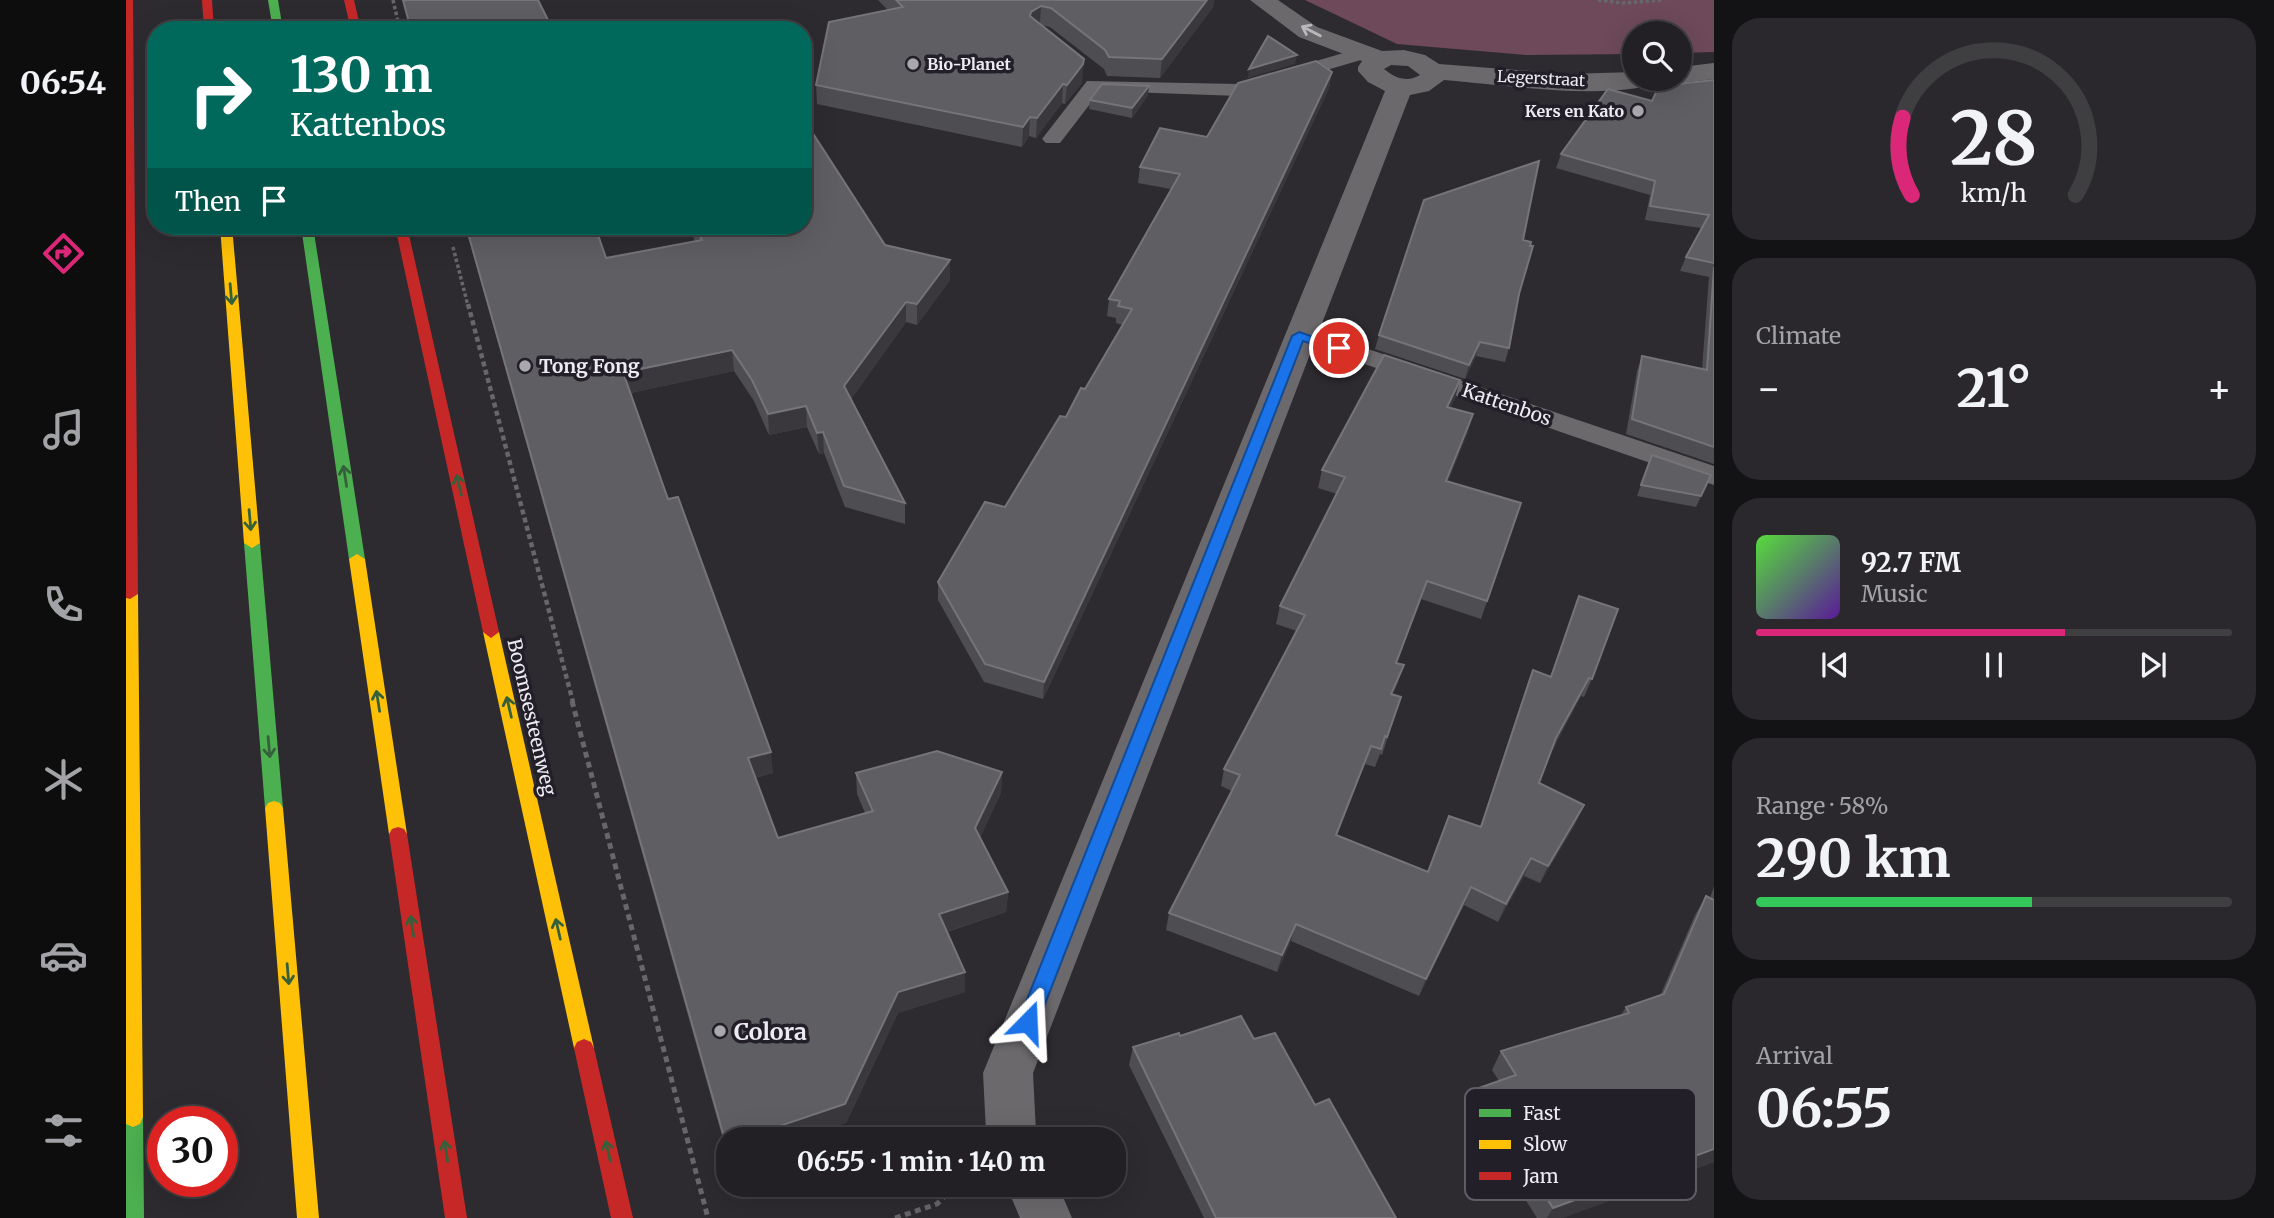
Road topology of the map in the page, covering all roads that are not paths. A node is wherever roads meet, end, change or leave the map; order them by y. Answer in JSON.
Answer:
{"nodes":[{"id":1,"x":128,"y":0,"type":"edge"},
{"id":2,"x":207,"y":0,"type":"edge"},
{"id":3,"x":273,"y":0,"type":"edge"},
{"id":4,"x":349,"y":0,"type":"edge"},
{"id":5,"x":1262,"y":0,"type":"edge"},
{"id":6,"x":208,"y":21,"type":"edge"},
{"id":7,"x":276,"y":21,"type":"edge"},
{"id":8,"x":354,"y":21,"type":"edge"},
{"id":9,"x":1084,"y":66,"type":"edge"},
{"id":10,"x":1394,"y":67,"type":"junction"},
{"id":11,"x":1714,"y":71,"type":"edge"},
{"id":12,"x":1692,"y":74,"type":"edge"},
{"id":13,"x":1622,"y":82,"type":"edge"},
{"id":14,"x":1094,"y":85,"type":"junction"},
{"id":15,"x":1054,"y":139,"type":"dead end"},
{"id":16,"x":227,"y":235,"type":"edge"},
{"id":17,"x":308,"y":235,"type":"edge"},
{"id":18,"x":403,"y":235,"type":"edge"},
{"id":19,"x":127,"y":237,"type":"edge"},
{"id":20,"x":1299,"y":336,"type":"junction"},
{"id":21,"x":1714,"y":476,"type":"edge"},
{"id":22,"x":1011,"y":1127,"type":"edge"},
{"id":23,"x":1037,"y":1197,"type":"edge"},
{"id":24,"x":134,"y":1218,"type":"edge"},
{"id":25,"x":308,"y":1218,"type":"edge"},
{"id":26,"x":456,"y":1218,"type":"edge"},
{"id":27,"x":622,"y":1218,"type":"edge"},
{"id":28,"x":1046,"y":1218,"type":"edge"}],
"edges":[{"from":1,"to":19,"type":"main road"},
{"from":2,"to":6,"type":"main road"},
{"from":3,"to":7,"type":"main road"},
{"from":4,"to":8,"type":"main road"},
{"from":10,"to":5,"type":"street","name":"Legerstraat","one_way":true},
{"from":9,"to":14,"type":"lane"},
{"from":10,"to":13,"type":"street","name":"Legerstraat"},
{"from":10,"to":14,"type":"lane"},
{"from":10,"to":20,"type":"street"},
{"from":11,"to":12,"type":"street"},
{"from":14,"to":15,"type":"lane"},
{"from":16,"to":25,"type":"main road","one_way":true},
{"from":26,"to":17,"type":"main road","one_way":true},
{"from":27,"to":18,"type":"main road","name":"Boomsesteenweg","one_way":true},
{"from":19,"to":24,"type":"main road"},
{"from":20,"to":21,"type":"lane","name":"Kattenbos"},
{"from":20,"to":22,"type":"street"},
{"from":23,"to":28,"type":"street"}]}
